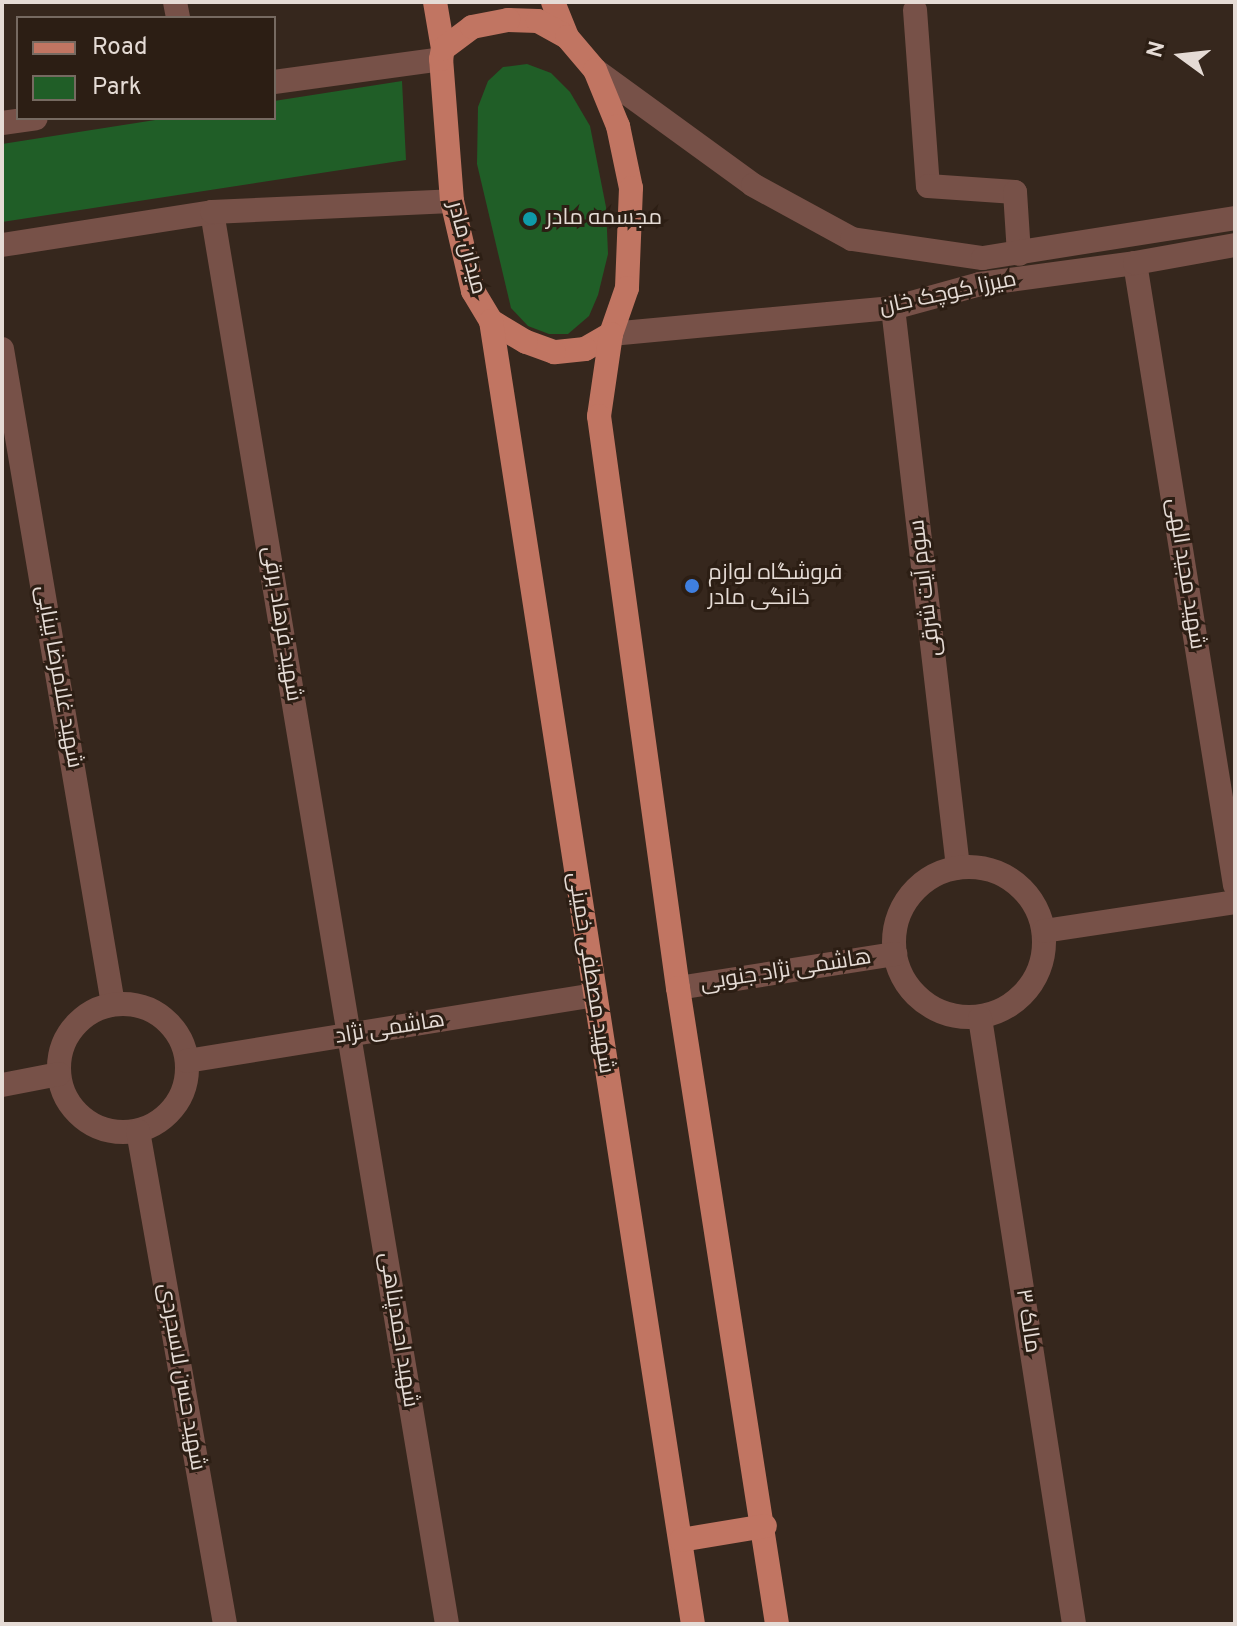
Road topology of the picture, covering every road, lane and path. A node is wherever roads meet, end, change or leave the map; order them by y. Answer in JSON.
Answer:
{"nodes":[{"id":1,"x":435,"y":2,"type":"edge"},
{"id":2,"x":553,"y":2,"type":"edge"},
{"id":3,"x":915,"y":10,"type":"dead end"},
{"id":4,"x":567,"y":37,"type":"junction"},
{"id":5,"x":442,"y":54,"type":"junction"},
{"id":6,"x":595,"y":70,"type":"junction"},
{"id":7,"x":276,"y":82,"type":"edge"},
{"id":8,"x":22,"y":120,"type":"edge"},
{"id":9,"x":2,"y":123,"type":"edge"},
{"id":10,"x":452,"y":201,"type":"junction"},
{"id":11,"x":212,"y":212,"type":"junction"},
{"id":12,"x":1235,"y":218,"type":"edge"},
{"id":13,"x":2,"y":245,"type":"edge"},
{"id":14,"x":1235,"y":245,"type":"edge"},
{"id":15,"x":1019,"y":254,"type":"junction"},
{"id":16,"x":1135,"y":263,"type":"junction"},
{"id":17,"x":893,"y":308,"type":"junction"},
{"id":18,"x":491,"y":321,"type":"junction"},
{"id":19,"x":611,"y":334,"type":"junction"},
{"id":20,"x":2,"y":349,"type":"edge"},
{"id":21,"x":958,"y":867,"type":"junction"},
{"id":22,"x":1235,"y":885,"type":"edge"},
{"id":23,"x":1235,"y":902,"type":"edge"},
{"id":24,"x":1044,"y":931,"type":"junction"},
{"id":25,"x":895,"y":954,"type":"junction"},
{"id":26,"x":678,"y":988,"type":"junction"},
{"id":27,"x":593,"y":995,"type":"junction"},
{"id":28,"x":113,"y":1004,"type":"junction"},
{"id":29,"x":980,"y":1018,"type":"junction"},
{"id":30,"x":349,"y":1037,"type":"junction"},
{"id":31,"x":187,"y":1061,"type":"junction"},
{"id":32,"x":59,"y":1074,"type":"junction"},
{"id":33,"x":2,"y":1085,"type":"edge"},
{"id":34,"x":138,"y":1131,"type":"junction"},
{"id":35,"x":765,"y":1526,"type":"junction"},
{"id":36,"x":681,"y":1540,"type":"junction"},
{"id":37,"x":225,"y":1624,"type":"edge"},
{"id":38,"x":447,"y":1624,"type":"edge"},
{"id":39,"x":693,"y":1624,"type":"edge"},
{"id":40,"x":777,"y":1624,"type":"edge"},
{"id":41,"x":1074,"y":1624,"type":"edge"}],
"edges":[{"from":1,"to":5,"type":"main road"},
{"from":2,"to":4,"type":"main road"},
{"from":3,"to":15,"type":"street"},
{"from":4,"to":5,"type":"main road"},
{"from":4,"to":6,"type":"main road"},
{"from":5,"to":7,"type":"street"},
{"from":5,"to":10,"type":"main road","name":"میدان مادر"},
{"from":6,"to":15,"type":"street","name":"میرزا کوچک خان"},
{"from":6,"to":19,"type":"main road"},
{"from":8,"to":9,"type":"street"},
{"from":10,"to":11,"type":"street"},
{"from":10,"to":18,"type":"main road","name":"میدان مادر"},
{"from":11,"to":13,"type":"street"},
{"from":11,"to":30,"type":"street","name":"شهید فرهاد برقی"},
{"from":12,"to":15,"type":"street","name":"میرزا کوچک خان"},
{"from":14,"to":16,"type":"street","name":"میرزا کوچک خان"},
{"from":16,"to":17,"type":"street","name":"میرزا کوچک خان"},
{"from":16,"to":22,"type":"street","name":"شهید مجید الهی"},
{"from":17,"to":19,"type":"street","name":"میرزا کوچک خان"},
{"from":17,"to":21,"type":"street","name":"سوم آیت شرقی"},
{"from":18,"to":19,"type":"main road","name":"میدان مادر"},
{"from":18,"to":27,"type":"main road","name":"شهید مصطفی خمینی"},
{"from":19,"to":26,"type":"main road"},
{"from":20,"to":28,"type":"street","name":"شهید غلامرضا بینایی"},
{"from":21,"to":24,"type":"street"},
{"from":21,"to":25,"type":"street"},
{"from":23,"to":24,"type":"street"},
{"from":24,"to":29,"type":"street"},
{"from":25,"to":26,"type":"street","name":"هاشمی نژاد جنوبی"},
{"from":25,"to":29,"type":"street"},
{"from":26,"to":35,"type":"main road"},
{"from":27,"to":30,"type":"street","name":"هاشمی نژاد"},
{"from":27,"to":36,"type":"main road","name":"شهید مصطفی خمینی"},
{"from":28,"to":31,"type":"street"},
{"from":28,"to":32,"type":"street"},
{"from":29,"to":41,"type":"street","name":"مالک ۳"},
{"from":30,"to":31,"type":"street","name":"هاشمی نژاد"},
{"from":30,"to":38,"type":"street","name":"شهید احمدپناهی"},
{"from":31,"to":34,"type":"street"},
{"from":32,"to":33,"type":"street"},
{"from":32,"to":34,"type":"street"},
{"from":34,"to":37,"type":"street","name":"شهید حسن لاسجردی"},
{"from":35,"to":36,"type":"main road"},
{"from":35,"to":40,"type":"main road"},
{"from":36,"to":39,"type":"main road","name":"شهید مصطفی خمینی"}]}
